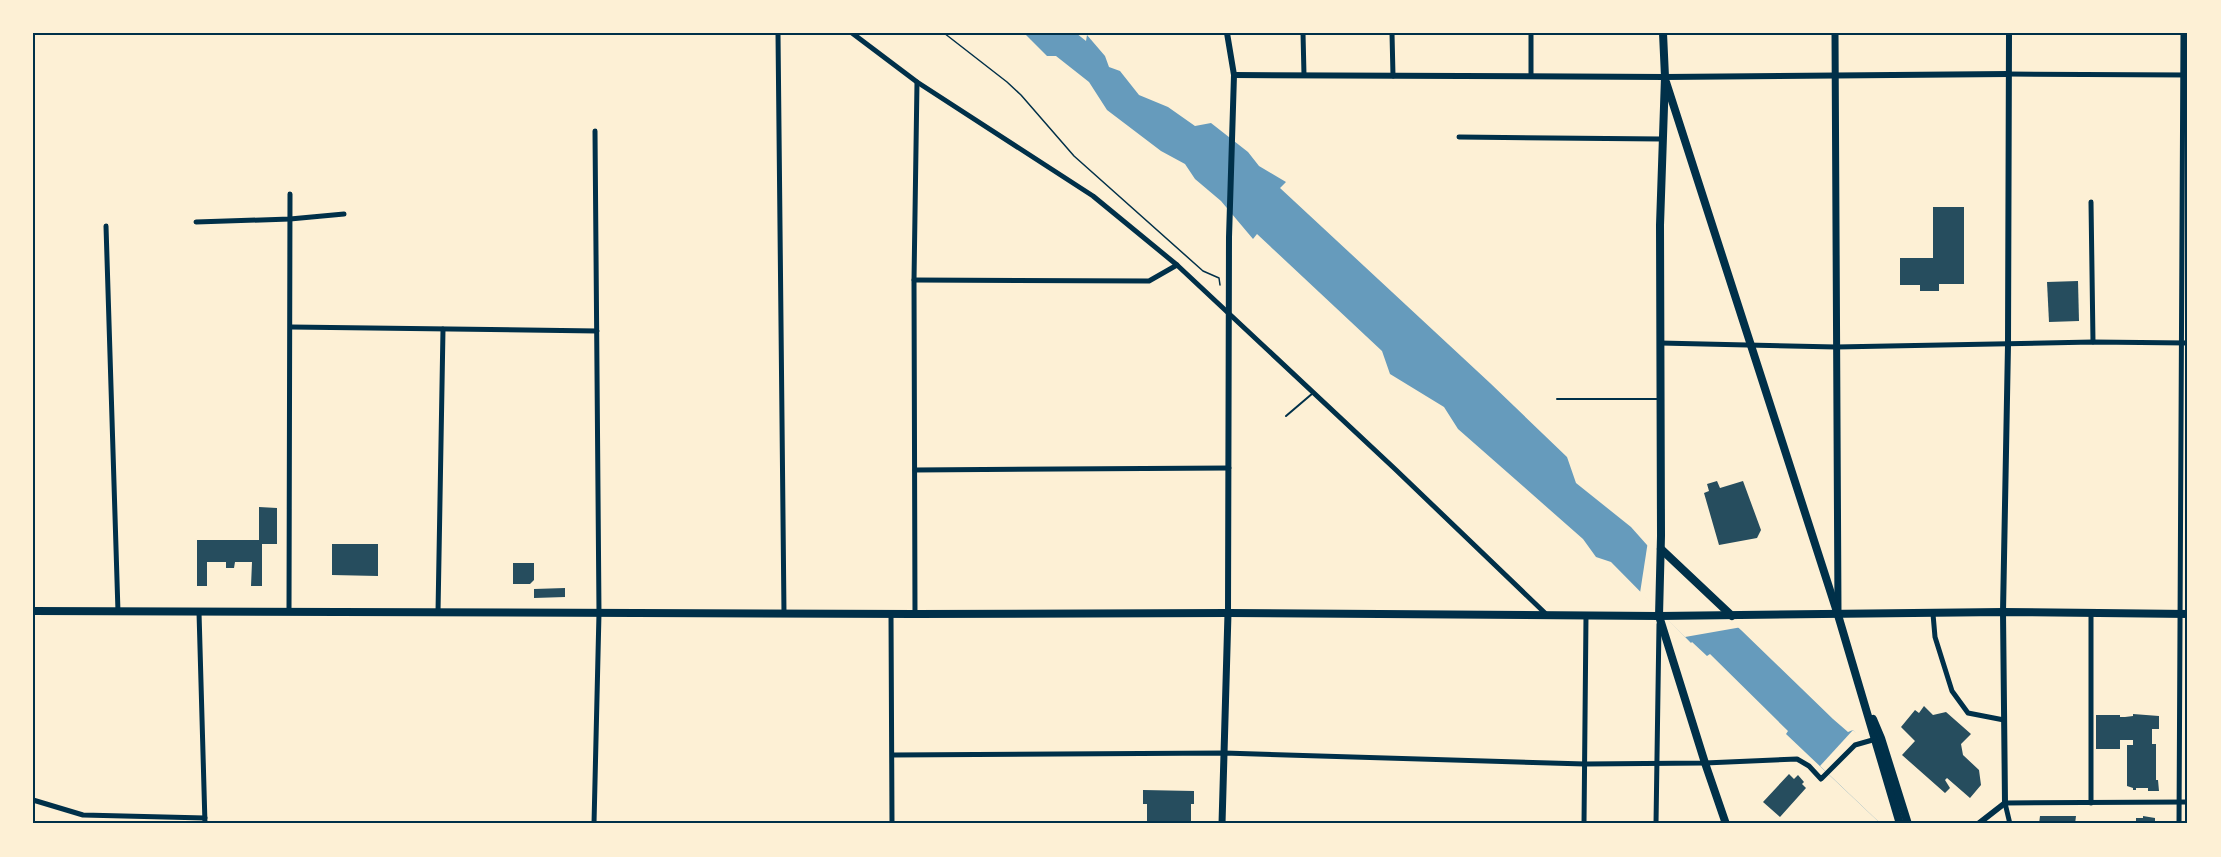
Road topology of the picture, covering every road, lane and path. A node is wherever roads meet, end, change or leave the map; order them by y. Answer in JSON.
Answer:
{"nodes":[{"id":1,"x":778,"y":33,"type":"edge"},
{"id":2,"x":852,"y":33,"type":"edge"},
{"id":3,"x":944,"y":33,"type":"edge"},
{"id":4,"x":1227,"y":33,"type":"edge"},
{"id":5,"x":1303,"y":33,"type":"edge"},
{"id":6,"x":1392,"y":33,"type":"edge"},
{"id":7,"x":1531,"y":33,"type":"edge"},
{"id":8,"x":1663,"y":33,"type":"edge"},
{"id":9,"x":1835,"y":33,"type":"edge"},
{"id":10,"x":2009,"y":33,"type":"edge"},
{"id":11,"x":2183,"y":33,"type":"edge"},
{"id":12,"x":2008,"y":74,"type":"junction"},
{"id":13,"x":1234,"y":75,"type":"junction"},
{"id":14,"x":1304,"y":75,"type":"junction"},
{"id":15,"x":1531,"y":75,"type":"junction"},
{"id":16,"x":1835,"y":75,"type":"junction"},
{"id":17,"x":2186,"y":75,"type":"edge"},
{"id":18,"x":1393,"y":76,"type":"junction"},
{"id":19,"x":1665,"y":77,"type":"junction"},
{"id":20,"x":917,"y":82,"type":"junction"},
{"id":21,"x":595,"y":130,"type":"dead end"},
{"id":22,"x":1459,"y":137,"type":"dead end"},
{"id":23,"x":1661,"y":139,"type":"junction"},
{"id":24,"x":290,"y":194,"type":"dead end"},
{"id":25,"x":2091,"y":202,"type":"dead end"},
{"id":26,"x":344,"y":214,"type":"dead end"},
{"id":27,"x":290,"y":219,"type":"junction"},
{"id":28,"x":196,"y":222,"type":"dead end"},
{"id":29,"x":106,"y":226,"type":"dead end"},
{"id":30,"x":1177,"y":265,"type":"junction"},
{"id":31,"x":914,"y":279,"type":"junction"},
{"id":32,"x":1229,"y":293,"type":"junction"},
{"id":33,"x":1229,"y":312,"type":"junction"},
{"id":34,"x":291,"y":327,"type":"junction"},
{"id":35,"x":443,"y":329,"type":"junction"},
{"id":36,"x":597,"y":331,"type":"junction"},
{"id":37,"x":2093,"y":342,"type":"junction"},
{"id":38,"x":1660,"y":343,"type":"junction"},
{"id":39,"x":2185,"y":343,"type":"edge"},
{"id":40,"x":1751,"y":345,"type":"junction"},
{"id":41,"x":2008,"y":345,"type":"junction"},
{"id":42,"x":1836,"y":347,"type":"junction"},
{"id":43,"x":1314,"y":392,"type":"junction"},
{"id":44,"x":1557,"y":399,"type":"dead end"},
{"id":45,"x":1660,"y":399,"type":"junction"},
{"id":46,"x":1286,"y":416,"type":"dead end"},
{"id":47,"x":1229,"y":468,"type":"junction"},
{"id":48,"x":915,"y":470,"type":"junction"},
{"id":49,"x":1661,"y":549,"type":"junction"},
{"id":50,"x":33,"y":611,"type":"edge"},
{"id":51,"x":118,"y":612,"type":"junction"},
{"id":52,"x":199,"y":612,"type":"junction"},
{"id":53,"x":289,"y":612,"type":"junction"},
{"id":54,"x":2003,"y":612,"type":"junction"},
{"id":55,"x":438,"y":613,"type":"junction"},
{"id":56,"x":599,"y":613,"type":"junction"},
{"id":57,"x":1228,"y":613,"type":"junction"},
{"id":58,"x":784,"y":614,"type":"junction"},
{"id":59,"x":891,"y":614,"type":"junction"},
{"id":60,"x":915,"y":614,"type":"junction"},
{"id":61,"x":1933,"y":614,"type":"junction"},
{"id":62,"x":2091,"y":614,"type":"junction"},
{"id":63,"x":2184,"y":614,"type":"edge"},
{"id":64,"x":1661,"y":615,"type":"junction"},
{"id":65,"x":1838,"y":615,"type":"junction"},
{"id":66,"x":1547,"y":616,"type":"junction"},
{"id":67,"x":1586,"y":616,"type":"junction"},
{"id":68,"x":1732,"y":616,"type":"junction"},
{"id":69,"x":2004,"y":720,"type":"junction"},
{"id":70,"x":1874,"y":740,"type":"junction"},
{"id":71,"x":1224,"y":753,"type":"junction"},
{"id":72,"x":893,"y":755,"type":"junction"},
{"id":73,"x":1656,"y":763,"type":"junction"},
{"id":74,"x":1705,"y":763,"type":"junction"},
{"id":75,"x":1586,"y":764,"type":"junction"},
{"id":76,"x":33,"y":800,"type":"edge"},
{"id":77,"x":2006,"y":802,"type":"junction"},
{"id":78,"x":2179,"y":802,"type":"junction"},
{"id":79,"x":2188,"y":802,"type":"edge"},
{"id":80,"x":2091,"y":803,"type":"junction"},
{"id":81,"x":205,"y":821,"type":"edge"},
{"id":82,"x":594,"y":824,"type":"edge"},
{"id":83,"x":892,"y":824,"type":"edge"},
{"id":84,"x":1222,"y":824,"type":"edge"},
{"id":85,"x":1584,"y":824,"type":"edge"},
{"id":86,"x":1656,"y":824,"type":"edge"},
{"id":87,"x":1726,"y":824,"type":"edge"},
{"id":88,"x":1900,"y":824,"type":"edge"},
{"id":89,"x":1908,"y":824,"type":"edge"},
{"id":90,"x":1978,"y":824,"type":"edge"},
{"id":91,"x":2010,"y":824,"type":"edge"},
{"id":92,"x":2179,"y":824,"type":"edge"}],
"edges":[{"from":1,"to":58,"type":"street"},
{"from":2,"to":20,"type":"street"},
{"from":3,"to":32,"type":"path"},
{"from":4,"to":13,"type":"street"},
{"from":5,"to":14,"type":"street"},
{"from":6,"to":18,"type":"street"},
{"from":7,"to":15,"type":"street"},
{"from":8,"to":19,"type":"highway"},
{"from":9,"to":16,"type":"main road"},
{"from":10,"to":12,"type":"street"},
{"from":11,"to":17,"type":"street"},
{"from":12,"to":16,"type":"street"},
{"from":12,"to":17,"type":"street"},
{"from":12,"to":41,"type":"street"},
{"from":13,"to":14,"type":"street"},
{"from":13,"to":32,"type":"street"},
{"from":14,"to":18,"type":"street"},
{"from":15,"to":18,"type":"street"},
{"from":15,"to":19,"type":"street"},
{"from":16,"to":19,"type":"street"},
{"from":16,"to":42,"type":"main road"},
{"from":17,"to":39,"type":"street"},
{"from":19,"to":23,"type":"highway"},
{"from":19,"to":40,"type":"main road"},
{"from":20,"to":30,"type":"street"},
{"from":20,"to":31,"type":"street"},
{"from":21,"to":36,"type":"street"},
{"from":22,"to":23,"type":"street"},
{"from":23,"to":38,"type":"highway"},
{"from":24,"to":27,"type":"street"},
{"from":25,"to":37,"type":"street"},
{"from":26,"to":27,"type":"street"},
{"from":27,"to":28,"type":"street"},
{"from":27,"to":34,"type":"street"},
{"from":29,"to":51,"type":"street"},
{"from":30,"to":31,"type":"street"},
{"from":30,"to":33,"type":"street"},
{"from":31,"to":48,"type":"street"},
{"from":32,"to":33,"type":"street"},
{"from":33,"to":43,"type":"street"},
{"from":33,"to":47,"type":"street"},
{"from":34,"to":35,"type":"street"},
{"from":34,"to":53,"type":"street"},
{"from":35,"to":36,"type":"street"},
{"from":35,"to":55,"type":"street"},
{"from":36,"to":56,"type":"street"},
{"from":37,"to":39,"type":"street"},
{"from":37,"to":41,"type":"street"},
{"from":38,"to":40,"type":"street"},
{"from":38,"to":45,"type":"highway"},
{"from":39,"to":63,"type":"street"},
{"from":40,"to":42,"type":"street"},
{"from":40,"to":65,"type":"main road"},
{"from":41,"to":42,"type":"street"},
{"from":41,"to":54,"type":"street"},
{"from":42,"to":65,"type":"main road"},
{"from":43,"to":46,"type":"lane"},
{"from":43,"to":66,"type":"street"},
{"from":44,"to":45,"type":"lane"},
{"from":45,"to":49,"type":"highway"},
{"from":47,"to":48,"type":"street"},
{"from":47,"to":57,"type":"street"},
{"from":48,"to":60,"type":"street"},
{"from":49,"to":64,"type":"highway"},
{"from":49,"to":68,"type":"highway"},
{"from":50,"to":51,"type":"highway"},
{"from":51,"to":52,"type":"highway"},
{"from":52,"to":53,"type":"highway"},
{"from":52,"to":81,"type":"street"},
{"from":53,"to":55,"type":"highway"},
{"from":54,"to":61,"type":"main road"},
{"from":54,"to":62,"type":"main road"},
{"from":54,"to":69,"type":"street"},
{"from":55,"to":56,"type":"highway"},
{"from":56,"to":58,"type":"highway"},
{"from":56,"to":82,"type":"street"},
{"from":57,"to":60,"type":"highway"},
{"from":57,"to":66,"type":"highway"},
{"from":57,"to":71,"type":"main road"},
{"from":58,"to":59,"type":"highway"},
{"from":59,"to":60,"type":"highway"},
{"from":59,"to":72,"type":"street"},
{"from":61,"to":65,"type":"main road"},
{"from":61,"to":69,"type":"street"},
{"from":62,"to":63,"type":"main road"},
{"from":62,"to":80,"type":"street"},
{"from":63,"to":78,"type":"street"},
{"from":64,"to":67,"type":"highway"},
{"from":64,"to":68,"type":"main road"},
{"from":64,"to":73,"type":"street"},
{"from":64,"to":74,"type":"highway"},
{"from":65,"to":68,"type":"main road"},
{"from":65,"to":70,"type":"main road"},
{"from":66,"to":67,"type":"highway"},
{"from":67,"to":75,"type":"street"},
{"from":69,"to":77,"type":"street"},
{"from":70,"to":74,"type":"street"},
{"from":70,"to":88,"type":"main road"},
{"from":70,"to":89,"type":"main road"},
{"from":71,"to":72,"type":"street"},
{"from":71,"to":75,"type":"street"},
{"from":71,"to":84,"type":"main road"},
{"from":72,"to":83,"type":"street"},
{"from":73,"to":74,"type":"street"},
{"from":73,"to":75,"type":"street"},
{"from":73,"to":86,"type":"street"},
{"from":74,"to":87,"type":"highway"},
{"from":75,"to":85,"type":"street"},
{"from":76,"to":81,"type":"street"},
{"from":77,"to":80,"type":"street"},
{"from":77,"to":90,"type":"street"},
{"from":77,"to":91,"type":"street"},
{"from":78,"to":79,"type":"street"},
{"from":78,"to":80,"type":"street"},
{"from":78,"to":92,"type":"street"}]}
